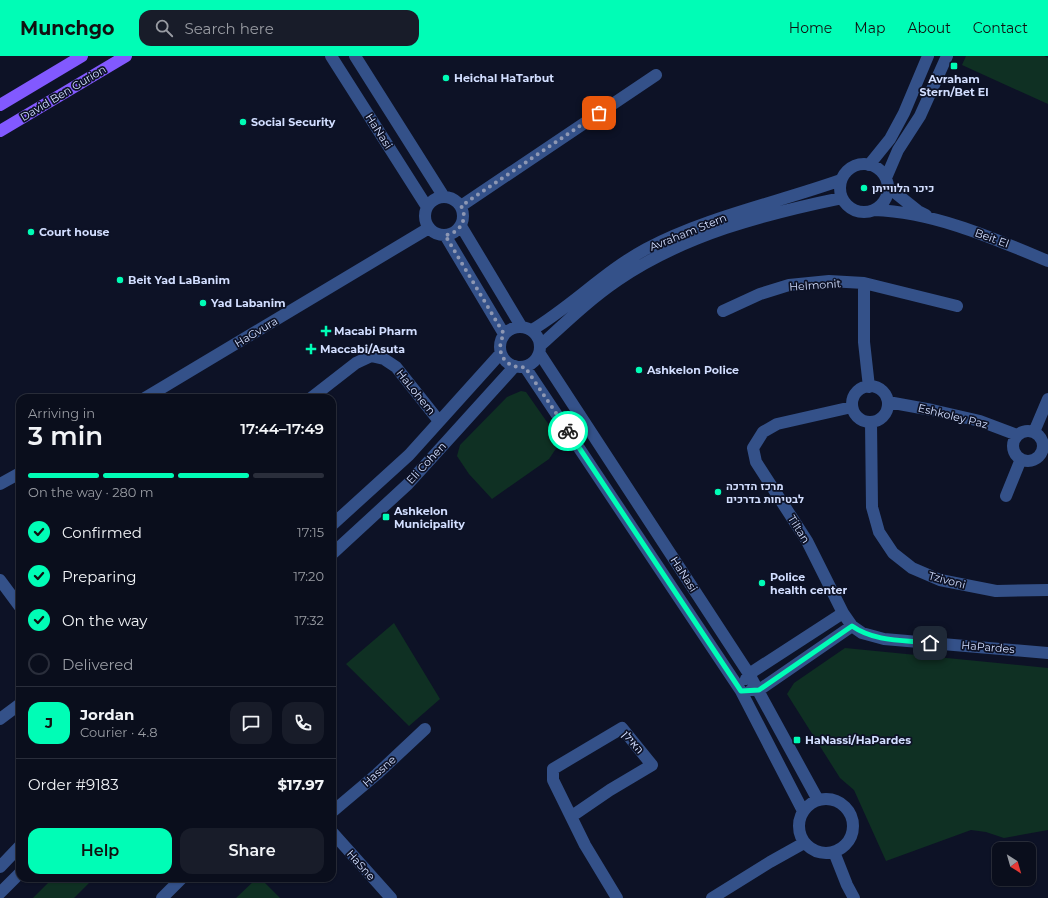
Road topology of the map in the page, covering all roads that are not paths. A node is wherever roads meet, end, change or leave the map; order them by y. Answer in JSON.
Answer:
{"nodes":[{"id":1,"x":82,"y":56,"type":"edge"},
{"id":2,"x":126,"y":56,"type":"edge"},
{"id":3,"x":331,"y":56,"type":"edge"},
{"id":4,"x":355,"y":56,"type":"edge"},
{"id":5,"x":928,"y":56,"type":"edge"},
{"id":6,"x":947,"y":56,"type":"edge"},
{"id":7,"x":656,"y":75,"type":"dead end"},
{"id":8,"x":0,"y":105,"type":"edge"},
{"id":9,"x":0,"y":130,"type":"edge"},
{"id":10,"x":869,"y":165,"type":"junction"},
{"id":11,"x":841,"y":180,"type":"junction"},
{"id":12,"x":887,"y":182,"type":"junction"},
{"id":13,"x":444,"y":197,"type":"junction"},
{"id":14,"x":842,"y":198,"type":"junction"},
{"id":15,"x":461,"y":206,"type":"junction"},
{"id":16,"x":427,"y":207,"type":"junction"},
{"id":17,"x":874,"y":210,"type":"junction"},
{"id":18,"x":934,"y":220,"type":"junction"},
{"id":19,"x":461,"y":226,"type":"junction"},
{"id":20,"x":429,"y":228,"type":"junction"},
{"id":21,"x":445,"y":235,"type":"junction"},
{"id":22,"x":1048,"y":261,"type":"edge"},
{"id":23,"x":864,"y":283,"type":"junction"},
{"id":24,"x":957,"y":306,"type":"dead end"},
{"id":25,"x":723,"y":311,"type":"dead end"},
{"id":26,"x":526,"y":328,"type":"junction"},
{"id":27,"x":504,"y":334,"type":"junction"},
{"id":28,"x":540,"y":349,"type":"junction"},
{"id":29,"x":501,"y":353,"type":"junction"},
{"id":30,"x":520,"y":367,"type":"junction"},
{"id":31,"x":869,"y":387,"type":"junction"},
{"id":32,"x":152,"y":394,"type":"edge"},
{"id":33,"x":316,"y":394,"type":"edge"},
{"id":34,"x":1048,"y":399,"type":"edge"},
{"id":35,"x":888,"y":402,"type":"junction"},
{"id":36,"x":852,"y":407,"type":"junction"},
{"id":37,"x":439,"y":421,"type":"junction"},
{"id":38,"x":871,"y":422,"type":"junction"},
{"id":39,"x":1034,"y":432,"type":"junction"},
{"id":40,"x":1017,"y":435,"type":"junction"},
{"id":41,"x":1045,"y":452,"type":"edge"},
{"id":42,"x":1021,"y":459,"type":"junction"},
{"id":43,"x":16,"y":475,"type":"edge"},
{"id":44,"x":0,"y":484,"type":"edge"},
{"id":45,"x":1006,"y":496,"type":"dead end"},
{"id":46,"x":336,"y":521,"type":"edge"},
{"id":47,"x":336,"y":550,"type":"edge"},
{"id":48,"x":0,"y":580,"type":"edge"},
{"id":49,"x":1048,"y":590,"type":"edge"},
{"id":50,"x":16,"y":602,"type":"edge"},
{"id":51,"x":843,"y":613,"type":"junction"},
{"id":52,"x":852,"y":626,"type":"junction"},
{"id":53,"x":1048,"y":653,"type":"edge"},
{"id":54,"x":749,"y":674,"type":"junction"},
{"id":55,"x":759,"y":690,"type":"junction"},
{"id":56,"x":741,"y":691,"type":"junction"},
{"id":57,"x":16,"y":707,"type":"edge"},
{"id":58,"x":0,"y":719,"type":"edge"},
{"id":59,"x":425,"y":729,"type":"dead end"},
{"id":60,"x":818,"y":800,"type":"junction"},
{"id":61,"x":336,"y":809,"type":"edge"},
{"id":62,"x":803,"y":812,"type":"junction"},
{"id":63,"x":572,"y":816,"type":"junction"},
{"id":64,"x":336,"y":836,"type":"edge"},
{"id":65,"x":804,"y":843,"type":"junction"},
{"id":66,"x":16,"y":850,"type":"edge"},
{"id":67,"x":834,"y":852,"type":"junction"},
{"id":68,"x":0,"y":867,"type":"edge"},
{"id":69,"x":16,"y":877,"type":"edge"},
{"id":70,"x":178,"y":882,"type":"edge"},
{"id":71,"x":0,"y":893,"type":"edge"},
{"id":72,"x":162,"y":898,"type":"edge"},
{"id":73,"x":391,"y":898,"type":"edge"},
{"id":74,"x":617,"y":898,"type":"edge"},
{"id":75,"x":712,"y":898,"type":"edge"},
{"id":76,"x":854,"y":898,"type":"edge"}],
"edges":[{"from":1,"to":8,"type":"main road","name":"David Ben Gurion"},
{"from":2,"to":9,"type":"main road","name":"David Ben Gurion"},
{"from":3,"to":16,"type":"street","name":"HaNasi"},
{"from":4,"to":13,"type":"street","name":"HaNasi"},
{"from":5,"to":10,"type":"street"},
{"from":6,"to":12,"type":"street"},
{"from":7,"to":15,"type":"street"},
{"from":10,"to":11,"type":"street"},
{"from":10,"to":12,"type":"street"},
{"from":11,"to":14,"type":"street"},
{"from":11,"to":26,"type":"street","name":"Avraham Stern"},
{"from":12,"to":17,"type":"street"},
{"from":12,"to":18,"type":"street","name":"Beit El"},
{"from":13,"to":15,"type":"street"},
{"from":13,"to":16,"type":"street"},
{"from":14,"to":17,"type":"street"},
{"from":14,"to":28,"type":"street","name":"Avraham Stern"},
{"from":15,"to":19,"type":"street"},
{"from":16,"to":20,"type":"street"},
{"from":17,"to":18,"type":"street","name":"Beit El"},
{"from":18,"to":22,"type":"street","name":"Beit El"},
{"from":19,"to":21,"type":"street"},
{"from":19,"to":26,"type":"street"},
{"from":20,"to":21,"type":"street"},
{"from":20,"to":32,"type":"street","name":"HaGvura"},
{"from":21,"to":27,"type":"street"},
{"from":23,"to":24,"type":"street","name":"Helmonit"},
{"from":23,"to":25,"type":"street","name":"Helmonit"},
{"from":23,"to":31,"type":"street"},
{"from":26,"to":27,"type":"street"},
{"from":26,"to":28,"type":"street"},
{"from":27,"to":29,"type":"street"},
{"from":28,"to":30,"type":"street"},
{"from":28,"to":54,"type":"street","name":"HaNasi"},
{"from":29,"to":30,"type":"street"},
{"from":29,"to":37,"type":"street","name":"Eli Cohen"},
{"from":30,"to":47,"type":"street","name":"Eli Cohen"},
{"from":30,"to":56,"type":"street","name":"HaNasi"},
{"from":31,"to":35,"type":"street"},
{"from":31,"to":36,"type":"street"},
{"from":33,"to":37,"type":"street","name":"HaLohem"},
{"from":34,"to":39,"type":"street"},
{"from":35,"to":38,"type":"street"},
{"from":35,"to":40,"type":"street","name":"Eshkoley Paz"},
{"from":36,"to":38,"type":"street"},
{"from":36,"to":51,"type":"street","name":"Tiltan"},
{"from":37,"to":46,"type":"street","name":"Eli Cohen"},
{"from":38,"to":49,"type":"street","name":"Tzivoni"},
{"from":39,"to":40,"type":"street"},
{"from":39,"to":41,"type":"street"},
{"from":40,"to":42,"type":"street"},
{"from":41,"to":42,"type":"street"},
{"from":42,"to":45,"type":"street"},
{"from":43,"to":44,"type":"street"},
{"from":48,"to":50,"type":"street"},
{"from":51,"to":52,"type":"street","name":"HaPardes"},
{"from":51,"to":54,"type":"street"},
{"from":52,"to":53,"type":"street","name":"HaPardes"},
{"from":52,"to":55,"type":"street"},
{"from":54,"to":55,"type":"street","name":"HaNasi"},
{"from":54,"to":56,"type":"street"},
{"from":55,"to":56,"type":"street"},
{"from":55,"to":60,"type":"street","name":"HaNasi"},
{"from":56,"to":62,"type":"street","name":"HaNasi"},
{"from":57,"to":58,"type":"street"},
{"from":59,"to":61,"type":"street","name":"Hassne"},
{"from":60,"to":62,"type":"street"},
{"from":60,"to":67,"type":"street"},
{"from":62,"to":65,"type":"street"},
{"from":63,"to":63,"type":"street","name":"האילן"},
{"from":63,"to":74,"type":"street","name":"האילן"},
{"from":64,"to":73,"type":"street","name":"HaSne"},
{"from":65,"to":67,"type":"street"},
{"from":65,"to":75,"type":"street"},
{"from":66,"to":68,"type":"street"},
{"from":67,"to":76,"type":"street"},
{"from":69,"to":71,"type":"street"},
{"from":70,"to":72,"type":"street"}]}
